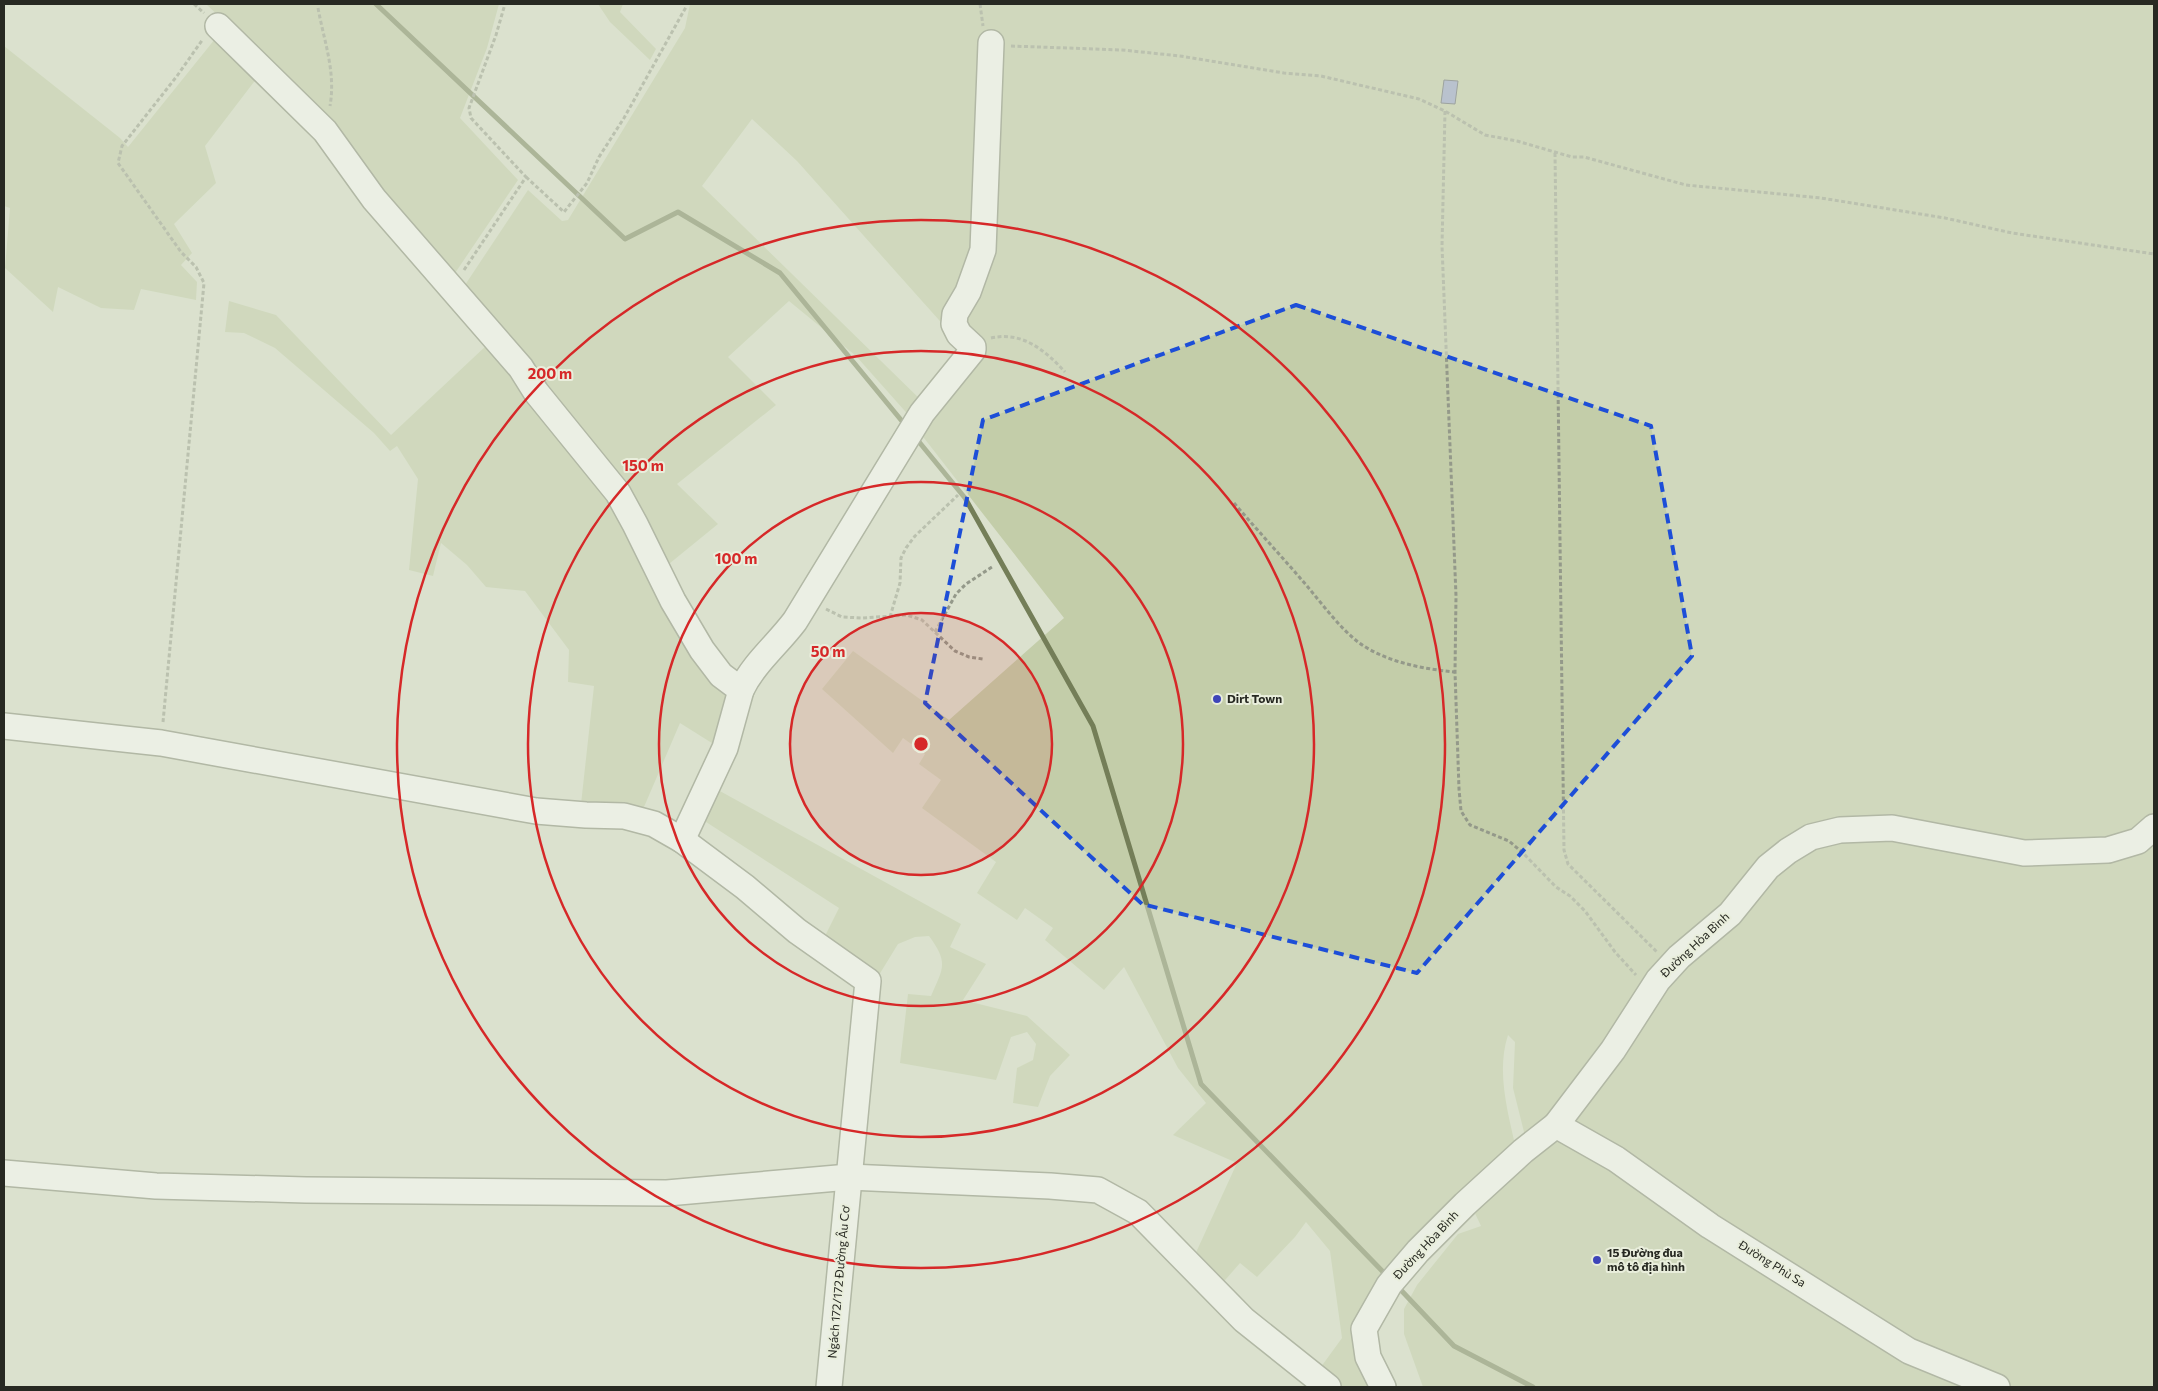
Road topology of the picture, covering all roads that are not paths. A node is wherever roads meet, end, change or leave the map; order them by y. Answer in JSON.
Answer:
{"nodes":[{"id":1,"x":218,"y":26,"type":"road end"},
{"id":2,"x":991,"y":43,"type":"road end"},
{"id":3,"x":741,"y":690,"type":"junction"},
{"id":4,"x":4,"y":726,"type":"edge"},
{"id":5,"x":2154,"y":828,"type":"edge"},
{"id":6,"x":682,"y":840,"type":"junction"},
{"id":7,"x":1556,"y":1125,"type":"junction"},
{"id":8,"x":4,"y":1173,"type":"edge"},
{"id":9,"x":849,"y":1178,"type":"junction"},
{"id":10,"x":829,"y":1387,"type":"edge"},
{"id":11,"x":1328,"y":1387,"type":"edge"},
{"id":12,"x":1383,"y":1387,"type":"edge"},
{"id":13,"x":1997,"y":1387,"type":"edge"}],
"edges":[{"from":1,"to":3,"type":"street"},
{"from":2,"to":3,"type":"street"},
{"from":3,"to":6,"type":"street"},
{"from":4,"to":6,"type":"street"},
{"from":5,"to":7,"type":"street","name":"Đường Hòa Bình"},
{"from":6,"to":9,"type":"street","name":"Ngách 172/172 Đường Âu Cơ"},
{"from":7,"to":12,"type":"street","name":"Đường Hòa Bình"},
{"from":7,"to":13,"type":"street","name":"Đường Phù Sa"},
{"from":8,"to":9,"type":"street"},
{"from":9,"to":10,"type":"street","name":"Ngách 172/172 Đường Âu Cơ"},
{"from":9,"to":11,"type":"street"}]}
